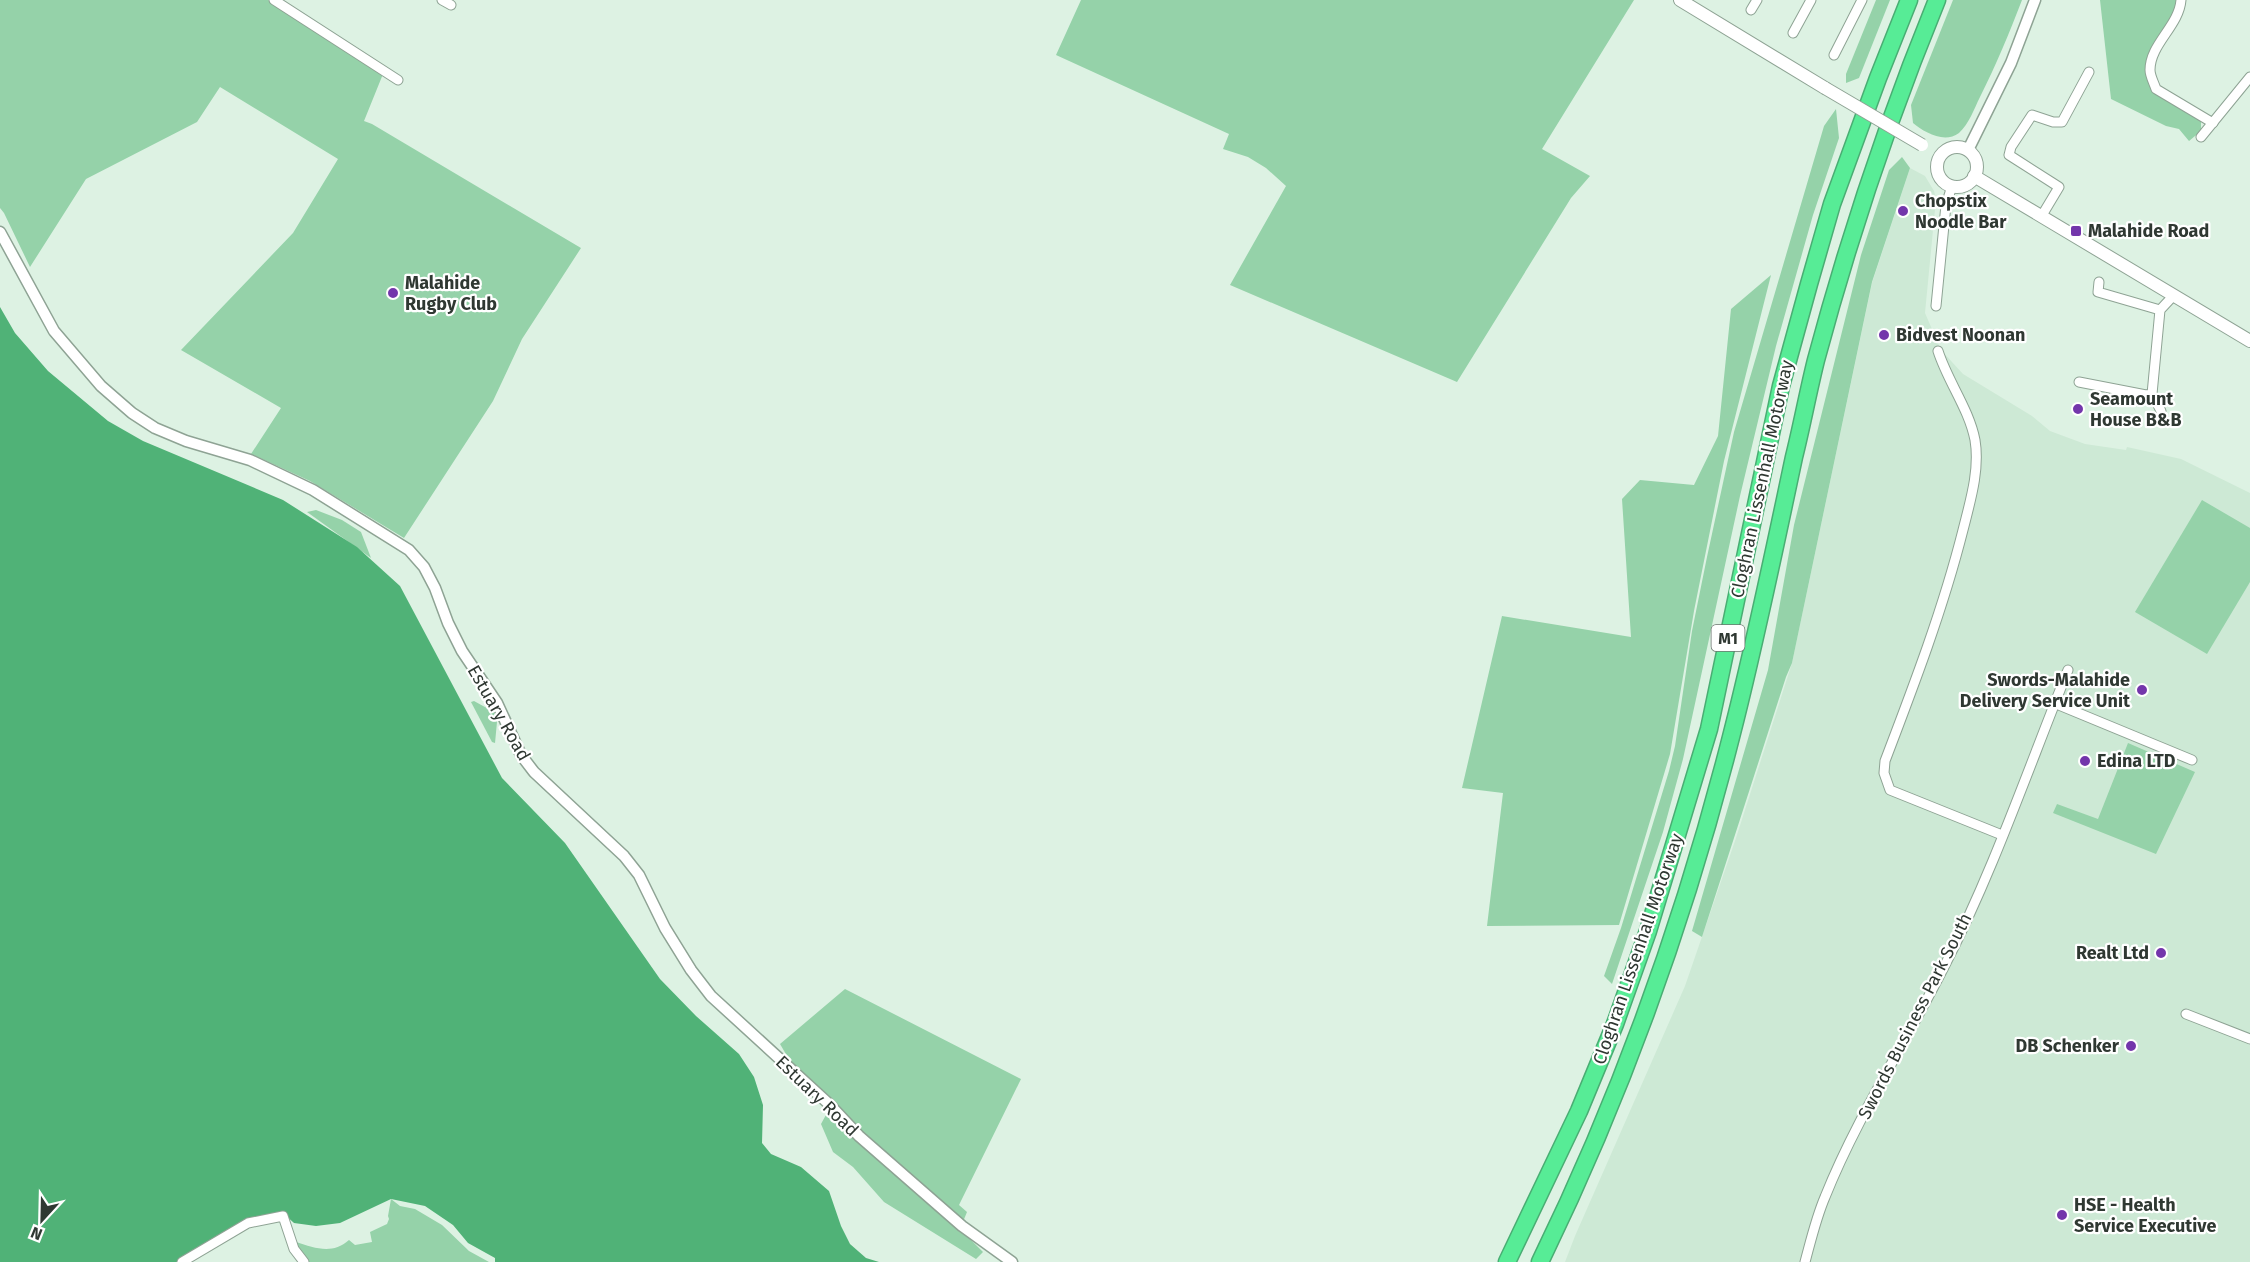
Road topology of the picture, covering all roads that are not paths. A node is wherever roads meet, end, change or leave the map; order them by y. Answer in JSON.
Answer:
{"nodes":[{"id":1,"x":274,"y":0,"type":"edge"},
{"id":2,"x":1680,"y":0,"type":"edge"},
{"id":3,"x":1757,"y":0,"type":"edge"},
{"id":4,"x":1811,"y":0,"type":"edge"},
{"id":5,"x":1862,"y":0,"type":"edge"},
{"id":6,"x":1909,"y":0,"type":"edge"},
{"id":7,"x":1937,"y":0,"type":"edge"},
{"id":8,"x":2035,"y":0,"type":"edge"},
{"id":9,"x":2181,"y":0,"type":"edge"},
{"id":10,"x":1751,"y":10,"type":"dead end"},
{"id":11,"x":1793,"y":33,"type":"dead end"},
{"id":12,"x":1834,"y":55,"type":"dead end"},
{"id":13,"x":2089,"y":72,"type":"dead end"},
{"id":14,"x":2250,"y":77,"type":"edge"},
{"id":15,"x":398,"y":80,"type":"dead end"},
{"id":16,"x":2213,"y":123,"type":"junction"},
{"id":17,"x":2201,"y":137,"type":"dead end"},
{"id":18,"x":1968,"y":150,"type":"junction"},
{"id":19,"x":1941,"y":154,"type":"junction"},
{"id":20,"x":1974,"y":176,"type":"junction"},
{"id":21,"x":1952,"y":186,"type":"junction"},
{"id":22,"x":2041,"y":217,"type":"junction"},
{"id":23,"x":0,"y":232,"type":"edge"},
{"id":24,"x":2099,"y":282,"type":"dead end"},
{"id":25,"x":2174,"y":295,"type":"junction"},
{"id":26,"x":1936,"y":306,"type":"dead end"},
{"id":27,"x":2160,"y":310,"type":"junction"},
{"id":28,"x":2250,"y":340,"type":"edge"},
{"id":29,"x":1938,"y":351,"type":"dead end"},
{"id":30,"x":2079,"y":382,"type":"dead end"},
{"id":31,"x":2152,"y":394,"type":"junction"},
{"id":32,"x":2161,"y":411,"type":"dead end"},
{"id":33,"x":2068,"y":670,"type":"dead end"},
{"id":34,"x":2055,"y":703,"type":"junction"},
{"id":35,"x":2192,"y":760,"type":"dead end"},
{"id":36,"x":2002,"y":835,"type":"junction"},
{"id":37,"x":2186,"y":1014,"type":"dead end"},
{"id":38,"x":2250,"y":1039,"type":"edge"},
{"id":39,"x":1540,"y":1260,"type":"edge"},
{"id":40,"x":182,"y":1262,"type":"edge"},
{"id":41,"x":304,"y":1262,"type":"edge"},
{"id":42,"x":1012,"y":1262,"type":"edge"},
{"id":43,"x":1507,"y":1262,"type":"edge"},
{"id":44,"x":1805,"y":1262,"type":"edge"}],
"edges":[{"from":1,"to":15,"type":"street"},
{"from":2,"to":19,"type":"main road","bridge":true},
{"from":3,"to":10,"type":"street"},
{"from":4,"to":11,"type":"street"},
{"from":5,"to":12,"type":"street"},
{"from":6,"to":43,"type":"highway","name":"Cloghran Lissenhall Motorway","number":"M1"},
{"from":7,"to":39,"type":"highway","name":"Cloghran Lissenhall Motorway","number":"M1"},
{"from":8,"to":18,"type":"street"},
{"from":9,"to":16,"type":"street"},
{"from":13,"to":22,"type":"street"},
{"from":14,"to":16,"type":"street"},
{"from":16,"to":17,"type":"street"},
{"from":18,"to":19,"type":"main road"},
{"from":18,"to":20,"type":"main road"},
{"from":19,"to":21,"type":"main road"},
{"from":20,"to":21,"type":"main road"},
{"from":20,"to":22,"type":"main road"},
{"from":21,"to":26,"type":"street"},
{"from":22,"to":25,"type":"main road"},
{"from":23,"to":42,"type":"street","name":"Estuary Road"},
{"from":24,"to":27,"type":"street"},
{"from":25,"to":27,"type":"street"},
{"from":25,"to":28,"type":"main road"},
{"from":27,"to":31,"type":"street"},
{"from":29,"to":36,"type":"street"},
{"from":30,"to":31,"type":"street"},
{"from":31,"to":32,"type":"street"},
{"from":33,"to":34,"type":"street","name":"Swords Business Park South"},
{"from":34,"to":35,"type":"street"},
{"from":34,"to":36,"type":"street","name":"Swords Business Park South"},
{"from":36,"to":44,"type":"street","name":"Swords Business Park South"},
{"from":37,"to":38,"type":"street"},
{"from":40,"to":41,"type":"street"}]}
